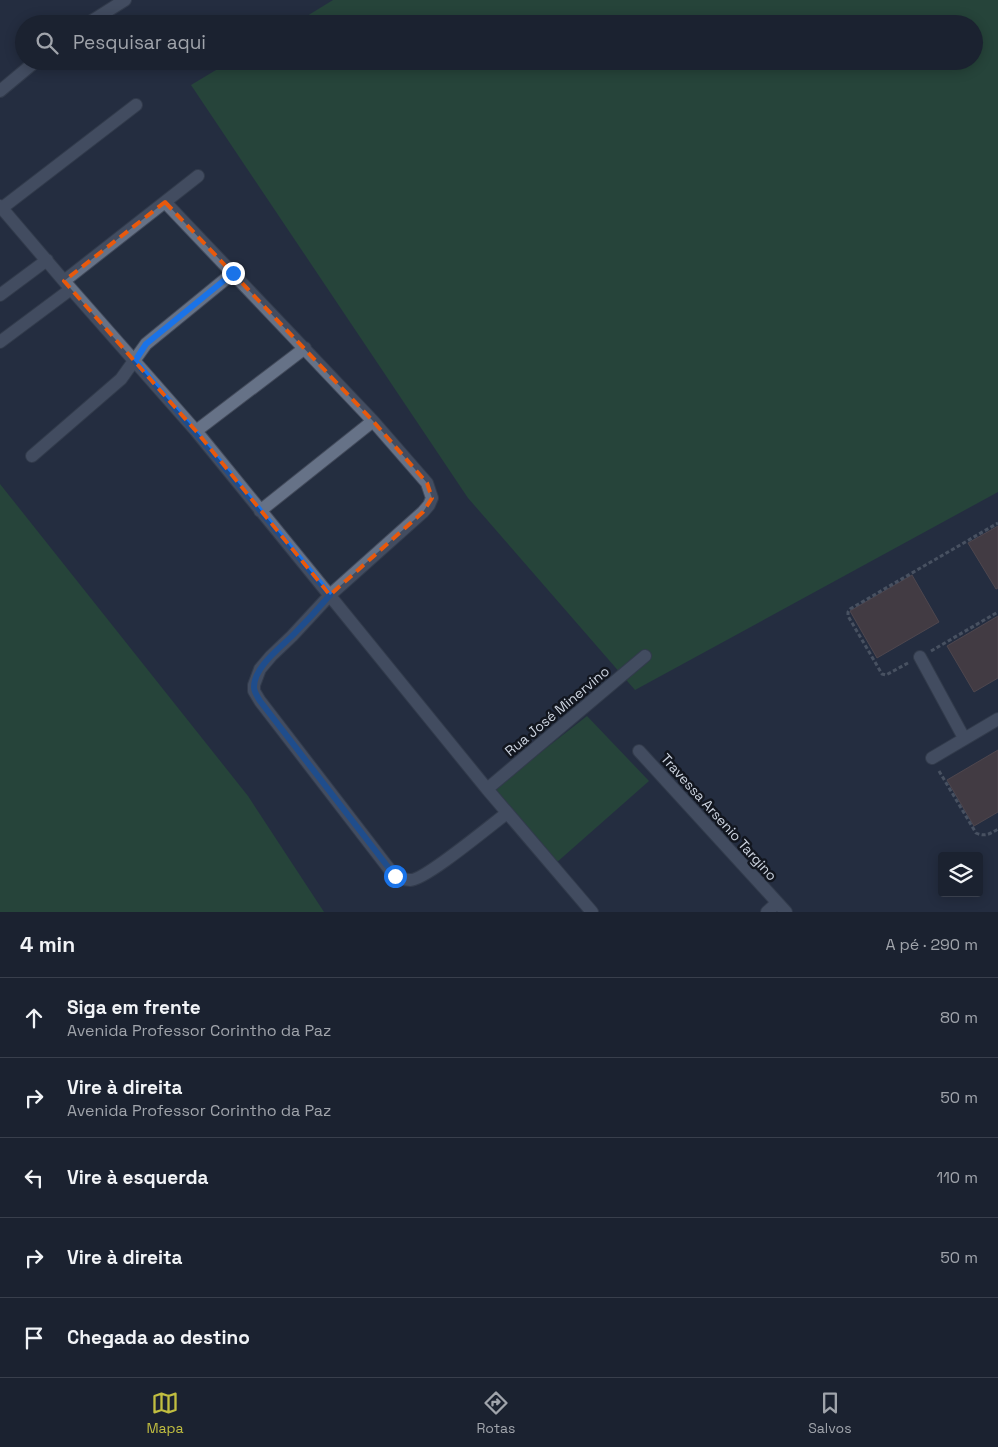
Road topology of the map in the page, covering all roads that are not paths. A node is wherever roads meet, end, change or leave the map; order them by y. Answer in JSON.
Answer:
{"nodes":[{"id":1,"x":124,"y":0,"type":"edge"},
{"id":2,"x":101,"y":15,"type":"edge"},
{"id":3,"x":25,"y":70,"type":"edge"},
{"id":4,"x":0,"y":91,"type":"edge"},
{"id":5,"x":136,"y":105,"type":"dead end"},
{"id":6,"x":198,"y":176,"type":"dead end"},
{"id":7,"x":165,"y":202,"type":"junction"},
{"id":8,"x":1,"y":207,"type":"edge"},
{"id":9,"x":42,"y":264,"type":"junction"},
{"id":10,"x":233,"y":273,"type":"junction"},
{"id":11,"x":66,"y":288,"type":"junction"},
{"id":12,"x":0,"y":295,"type":"edge"},
{"id":13,"x":0,"y":342,"type":"edge"},
{"id":14,"x":305,"y":348,"type":"junction"},
{"id":15,"x":135,"y":361,"type":"junction"},
{"id":16,"x":374,"y":421,"type":"junction"},
{"id":17,"x":196,"y":431,"type":"junction"},
{"id":18,"x":32,"y":456,"type":"dead end"},
{"id":19,"x":260,"y":511,"type":"junction"},
{"id":20,"x":330,"y":595,"type":"junction"},
{"id":21,"x":646,"y":656,"type":"dead end"},
{"id":22,"x":920,"y":657,"type":"road end"},
{"id":23,"x":998,"y":719,"type":"edge"},
{"id":24,"x":964,"y":738,"type":"junction"},
{"id":25,"x":639,"y":751,"type":"dead end"},
{"id":26,"x":932,"y":758,"type":"road end"},
{"id":27,"x":487,"y":789,"type":"junction"},
{"id":28,"x":507,"y":813,"type":"junction"},
{"id":29,"x":781,"y":907,"type":"edge"},
{"id":30,"x":592,"y":912,"type":"edge"},
{"id":31,"x":767,"y":912,"type":"edge"}],
"edges":[{"from":1,"to":2,"type":"street"},
{"from":3,"to":4,"type":"street"},
{"from":5,"to":8,"type":"street"},
{"from":6,"to":7,"type":"street"},
{"from":7,"to":10,"type":"street"},
{"from":7,"to":11,"type":"street"},
{"from":8,"to":9,"type":"street"},
{"from":9,"to":11,"type":"street"},
{"from":9,"to":12,"type":"street"},
{"from":10,"to":14,"type":"street"},
{"from":10,"to":15,"type":"street"},
{"from":11,"to":13,"type":"street"},
{"from":11,"to":15,"type":"street"},
{"from":14,"to":16,"type":"street"},
{"from":14,"to":17,"type":"street"},
{"from":15,"to":17,"type":"street"},
{"from":15,"to":18,"type":"street"},
{"from":16,"to":19,"type":"street"},
{"from":16,"to":20,"type":"street"},
{"from":17,"to":19,"type":"street"},
{"from":19,"to":20,"type":"street"},
{"from":20,"to":27,"type":"street"},
{"from":20,"to":28,"type":"street"},
{"from":21,"to":27,"type":"street","name":"Rua José Minervino"},
{"from":22,"to":24,"type":"street"},
{"from":23,"to":24,"type":"street"},
{"from":24,"to":26,"type":"street"},
{"from":25,"to":29,"type":"street","name":"Travessa Arsenio Targino"},
{"from":27,"to":28,"type":"street"},
{"from":28,"to":30,"type":"street"},
{"from":29,"to":31,"type":"street","name":"Travessa Arsenio Targino"}]}
